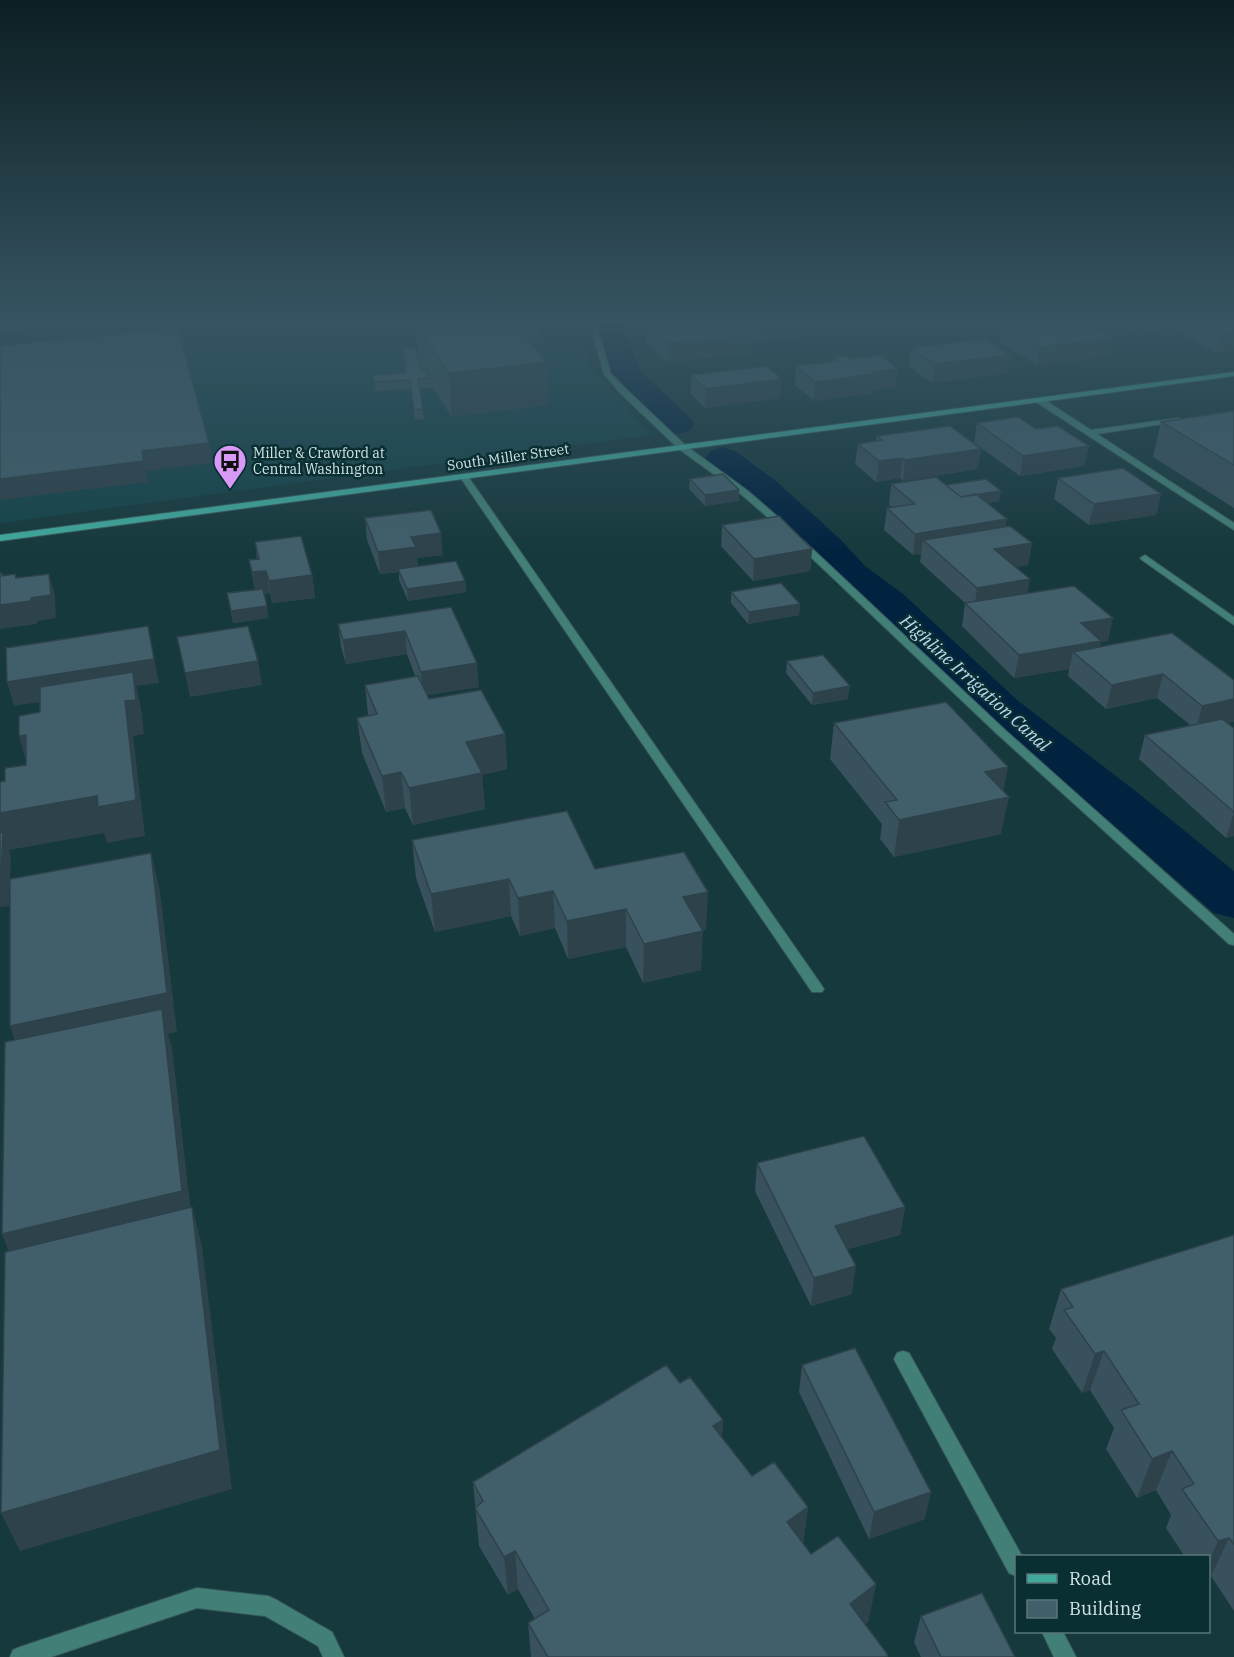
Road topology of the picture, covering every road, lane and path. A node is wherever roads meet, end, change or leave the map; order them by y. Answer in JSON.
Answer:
{"nodes":[{"id":1,"x":631,"y":398,"type":"edge"},
{"id":2,"x":1052,"y":398,"type":"edge"},
{"id":3,"x":1039,"y":400,"type":"junction"},
{"id":4,"x":1180,"y":420,"type":"edge"},
{"id":5,"x":1089,"y":433,"type":"junction"},
{"id":6,"x":685,"y":447,"type":"junction"},
{"id":7,"x":464,"y":477,"type":"junction"},
{"id":8,"x":1234,"y":527,"type":"edge"},
{"id":9,"x":0,"y":538,"type":"edge"},
{"id":10,"x":1145,"y":558,"type":"dead end"},
{"id":11,"x":1234,"y":622,"type":"edge"},
{"id":12,"x":1234,"y":941,"type":"edge"},
{"id":13,"x":817,"y":989,"type":"dead end"},
{"id":14,"x":903,"y":1359,"type":"dead end"},
{"id":15,"x":1015,"y":1562,"type":"edge"},
{"id":16,"x":1053,"y":1633,"type":"edge"},
{"id":17,"x":20,"y":1657,"type":"edge"},
{"id":18,"x":334,"y":1657,"type":"edge"},
{"id":19,"x":1066,"y":1657,"type":"edge"}],
"edges":[{"from":1,"to":6,"type":"street"},
{"from":2,"to":3,"type":"street","name":"South Miller Street"},
{"from":3,"to":5,"type":"street"},
{"from":3,"to":6,"type":"street","name":"South Miller Street"},
{"from":4,"to":5,"type":"street"},
{"from":5,"to":8,"type":"street"},
{"from":6,"to":7,"type":"street","name":"South Miller Street"},
{"from":6,"to":12,"type":"street"},
{"from":7,"to":9,"type":"street","name":"South Miller Street"},
{"from":7,"to":13,"type":"street"},
{"from":10,"to":11,"type":"street"},
{"from":14,"to":15,"type":"street"},
{"from":16,"to":19,"type":"street"},
{"from":17,"to":18,"type":"street"}]}
